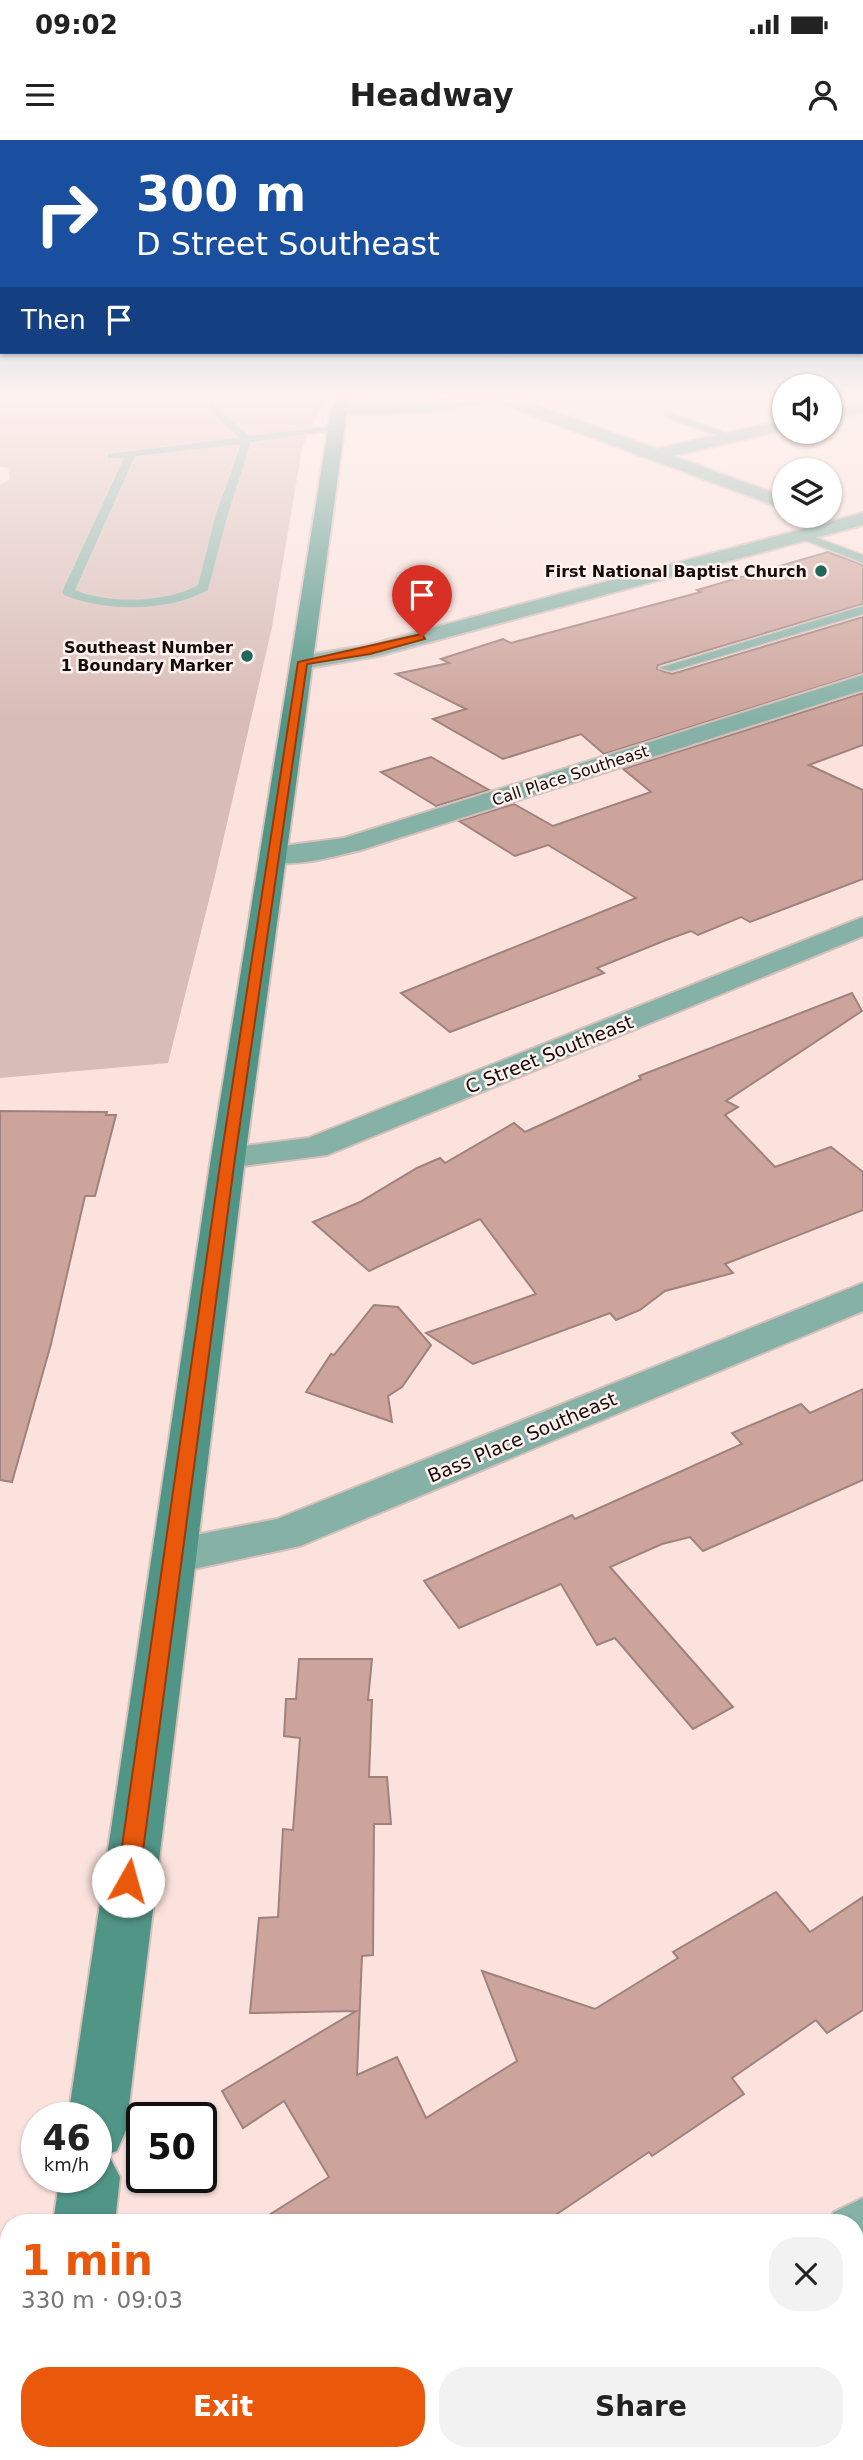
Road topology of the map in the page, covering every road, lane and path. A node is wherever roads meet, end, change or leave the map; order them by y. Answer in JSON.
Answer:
{"nodes":[{"id":1,"x":109,"y":503,"type":"edge"},
{"id":2,"x":226,"y":503,"type":"edge"},
{"id":3,"x":326,"y":503,"type":"edge"},
{"id":4,"x":853,"y":522,"type":"edge"},
{"id":5,"x":863,"y":532,"type":"edge"},
{"id":6,"x":802,"y":535,"type":"junction"},
{"id":7,"x":863,"y":559,"type":"edge"},
{"id":8,"x":863,"y":610,"type":"edge"},
{"id":9,"x":303,"y":662,"type":"junction"},
{"id":10,"x":666,"y":668,"type":"dead end"},
{"id":11,"x":863,"y":682,"type":"edge"},
{"id":12,"x":275,"y":855,"type":"junction"},
{"id":13,"x":863,"y":926,"type":"edge"},
{"id":14,"x":228,"y":1158,"type":"junction"},
{"id":15,"x":863,"y":1296,"type":"edge"},
{"id":16,"x":175,"y":1556,"type":"junction"},
{"id":17,"x":100,"y":2102,"type":"edge"},
{"id":18,"x":88,"y":2193,"type":"edge"},
{"id":19,"x":85,"y":2214,"type":"edge"}],
"edges":[{"from":1,"to":2,"type":"lane"},
{"from":3,"to":9,"type":"main road"},
{"from":4,"to":5,"type":"street"},
{"from":4,"to":6,"type":"street"},
{"from":6,"to":7,"type":"lane"},
{"from":6,"to":9,"type":"street"},
{"from":8,"to":10,"type":"lane"},
{"from":9,"to":12,"type":"main road"},
{"from":11,"to":12,"type":"street","name":"Call Place Southeast"},
{"from":12,"to":14,"type":"main road"},
{"from":13,"to":14,"type":"street","name":"C Street Southeast"},
{"from":14,"to":16,"type":"main road"},
{"from":15,"to":16,"type":"street","name":"Bass Place Southeast"},
{"from":16,"to":17,"type":"main road"},
{"from":18,"to":19,"type":"main road"}]}
